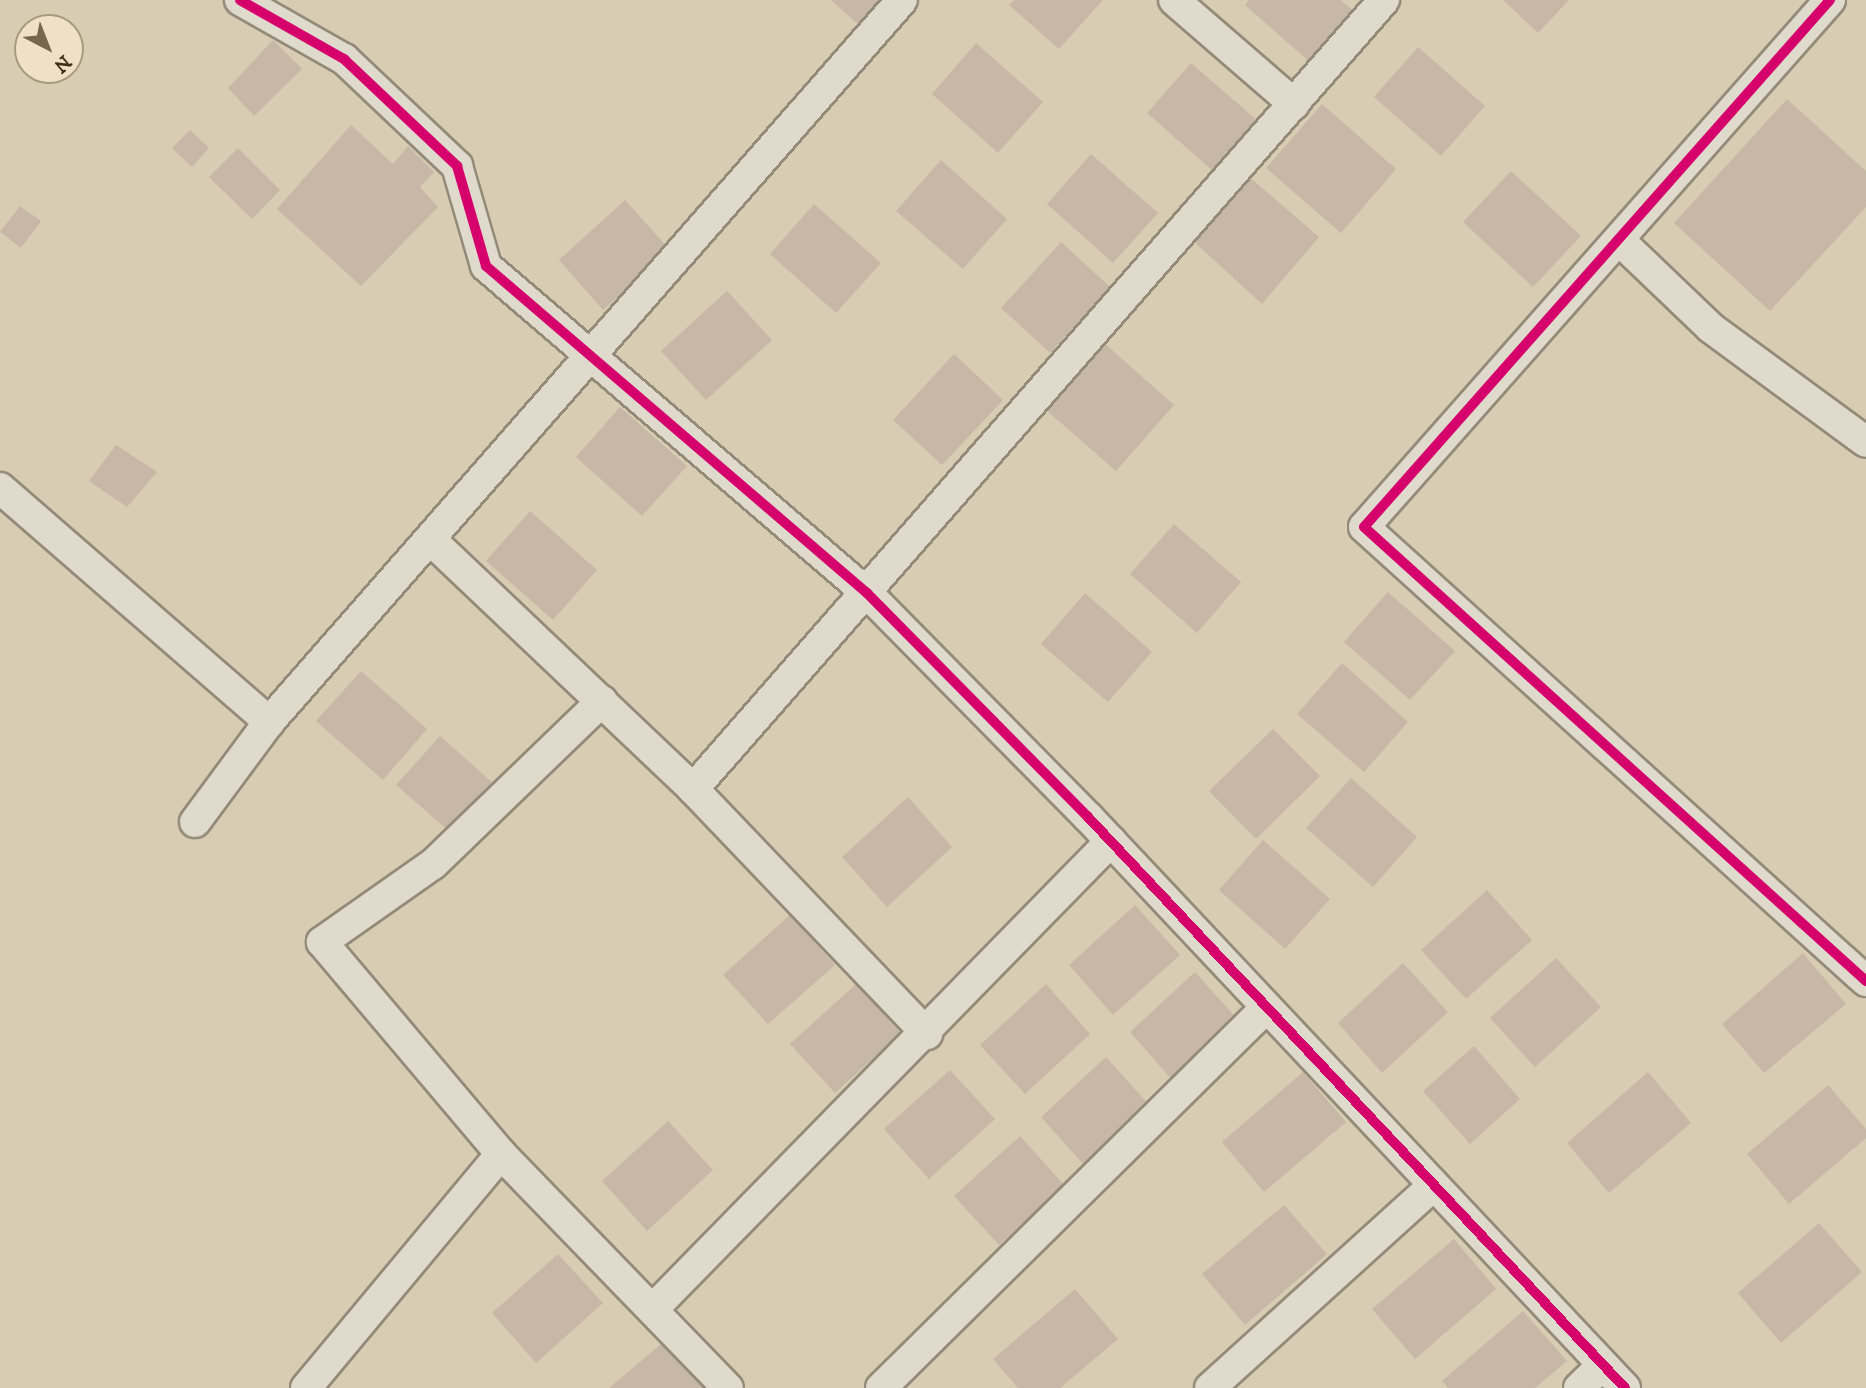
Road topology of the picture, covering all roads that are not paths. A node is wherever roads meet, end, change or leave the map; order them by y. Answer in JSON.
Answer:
{"nodes":[{"id":1,"x":240,"y":0,"type":"edge"},
{"id":2,"x":902,"y":0,"type":"edge"},
{"id":3,"x":1174,"y":0,"type":"edge"},
{"id":4,"x":1384,"y":0,"type":"edge"},
{"id":5,"x":1829,"y":0,"type":"edge"},
{"id":6,"x":1294,"y":104,"type":"junction"},
{"id":7,"x":1619,"y":240,"type":"junction"},
{"id":8,"x":593,"y":359,"type":"junction"},
{"id":9,"x":1866,"y":442,"type":"edge"},
{"id":10,"x":0,"y":488,"type":"edge"},
{"id":11,"x":432,"y":541,"type":"junction"},
{"id":12,"x":867,"y":593,"type":"junction"},
{"id":13,"x":602,"y":701,"type":"junction"},
{"id":14,"x":269,"y":722,"type":"junction"},
{"id":15,"x":693,"y":789,"type":"junction"},
{"id":16,"x":195,"y":822,"type":"dead end"},
{"id":17,"x":1111,"y":841,"type":"junction"},
{"id":18,"x":1866,"y":981,"type":"edge"},
{"id":19,"x":1267,"y":1007,"type":"junction"},
{"id":20,"x":927,"y":1034,"type":"junction"},
{"id":21,"x":502,"y":1154,"type":"junction"},
{"id":22,"x":1434,"y":1185,"type":"junction"},
{"id":23,"x":655,"y":1307,"type":"junction"},
{"id":24,"x":1604,"y":1366,"type":"junction"},
{"id":25,"x":306,"y":1388,"type":"edge"},
{"id":26,"x":728,"y":1388,"type":"edge"},
{"id":27,"x":881,"y":1388,"type":"edge"},
{"id":28,"x":1210,"y":1388,"type":"edge"},
{"id":29,"x":1579,"y":1388,"type":"edge"},
{"id":30,"x":1625,"y":1388,"type":"edge"}],
"edges":[{"from":1,"to":8,"type":"street"},
{"from":2,"to":8,"type":"street"},
{"from":3,"to":6,"type":"street"},
{"from":4,"to":6,"type":"street"},
{"from":5,"to":7,"type":"street"},
{"from":6,"to":12,"type":"street"},
{"from":7,"to":9,"type":"street"},
{"from":7,"to":18,"type":"street"},
{"from":8,"to":11,"type":"street"},
{"from":8,"to":12,"type":"street"},
{"from":10,"to":14,"type":"street"},
{"from":11,"to":13,"type":"street"},
{"from":11,"to":14,"type":"street"},
{"from":12,"to":15,"type":"street"},
{"from":12,"to":17,"type":"street"},
{"from":13,"to":15,"type":"street"},
{"from":13,"to":21,"type":"street"},
{"from":14,"to":16,"type":"street"},
{"from":15,"to":20,"type":"street"},
{"from":17,"to":19,"type":"street"},
{"from":17,"to":20,"type":"street"},
{"from":19,"to":22,"type":"street"},
{"from":19,"to":27,"type":"street"},
{"from":20,"to":23,"type":"street"},
{"from":21,"to":23,"type":"street"},
{"from":21,"to":25,"type":"street"},
{"from":22,"to":24,"type":"street"},
{"from":22,"to":28,"type":"street"},
{"from":23,"to":26,"type":"street"},
{"from":24,"to":29,"type":"street"},
{"from":24,"to":30,"type":"street"}]}
